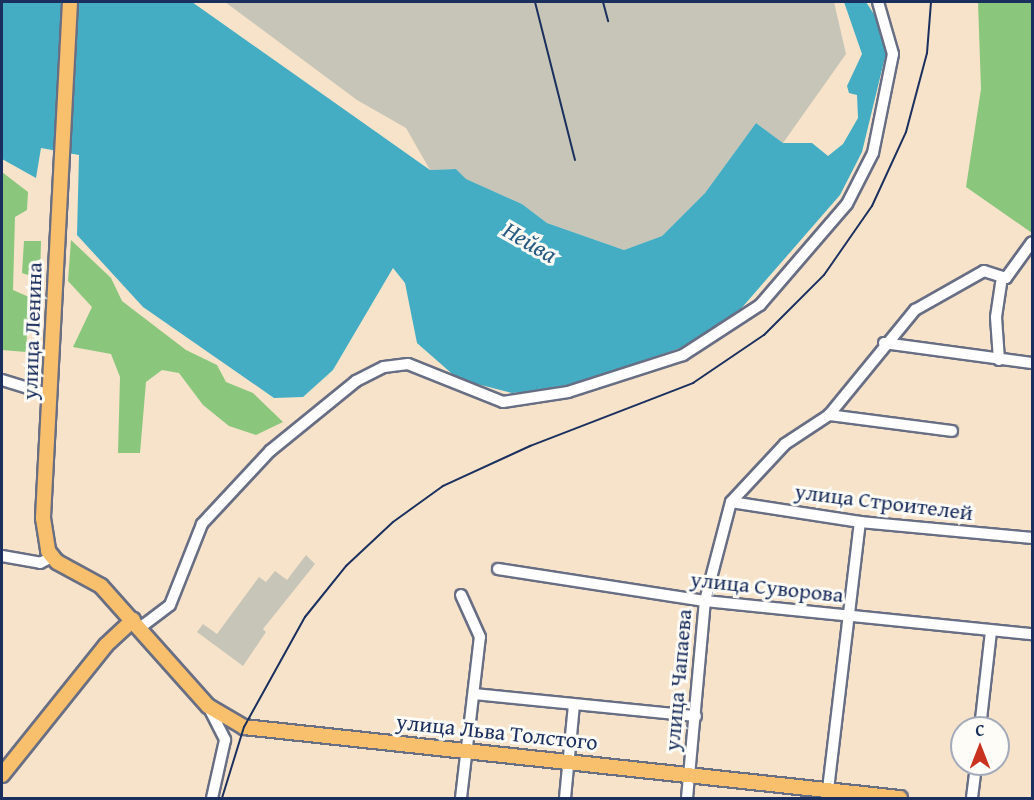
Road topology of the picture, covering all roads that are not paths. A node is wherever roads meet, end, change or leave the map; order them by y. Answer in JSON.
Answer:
{"nodes":[{"id":1,"x":70,"y":2,"type":"edge"},
{"id":2,"x":878,"y":2,"type":"edge"},
{"id":3,"x":1032,"y":242,"type":"edge"},
{"id":4,"x":1002,"y":277,"type":"junction"},
{"id":5,"x":884,"y":343,"type":"junction"},
{"id":6,"x":999,"y":360,"type":"junction"},
{"id":7,"x":1032,"y":363,"type":"edge"},
{"id":8,"x":2,"y":380,"type":"edge"},
{"id":9,"x":51,"y":395,"type":"junction"},
{"id":10,"x":829,"y":415,"type":"junction"},
{"id":11,"x":952,"y":431,"type":"dead end"},
{"id":12,"x":731,"y":502,"type":"junction"},
{"id":13,"x":860,"y":522,"type":"junction"},
{"id":14,"x":1032,"y":538,"type":"edge"},
{"id":15,"x":2,"y":556,"type":"edge"},
{"id":16,"x":52,"y":557,"type":"junction"},
{"id":17,"x":498,"y":569,"type":"dead end"},
{"id":18,"x":461,"y":595,"type":"dead end"},
{"id":19,"x":705,"y":601,"type":"junction"},
{"id":20,"x":849,"y":616,"type":"junction"},
{"id":21,"x":137,"y":624,"type":"junction"},
{"id":22,"x":990,"y":631,"type":"junction"},
{"id":23,"x":1032,"y":634,"type":"edge"},
{"id":24,"x":474,"y":694,"type":"junction"},
{"id":25,"x":574,"y":705,"type":"junction"},
{"id":26,"x":208,"y":706,"type":"junction"},
{"id":27,"x":696,"y":716,"type":"junction"},
{"id":28,"x":981,"y":716,"type":"edge"},
{"id":29,"x":467,"y":749,"type":"junction"},
{"id":30,"x":568,"y":761,"type":"junction"},
{"id":31,"x":689,"y":774,"type":"junction"},
{"id":32,"x":2,"y":776,"type":"edge"},
{"id":33,"x":975,"y":776,"type":"edge"},
{"id":34,"x":827,"y":795,"type":"edge"},
{"id":35,"x":212,"y":798,"type":"edge"},
{"id":36,"x":461,"y":798,"type":"edge"},
{"id":37,"x":565,"y":798,"type":"edge"},
{"id":38,"x":687,"y":798,"type":"edge"},
{"id":39,"x":900,"y":798,"type":"edge"},
{"id":40,"x":972,"y":798,"type":"edge"}],
"edges":[{"from":1,"to":9,"type":"main road","name":"улица Ленина"},
{"from":2,"to":21,"type":"street"},
{"from":3,"to":4,"type":"street"},
{"from":4,"to":5,"type":"street","name":"улица Чапаева"},
{"from":4,"to":6,"type":"street"},
{"from":5,"to":6,"type":"street"},
{"from":5,"to":10,"type":"street","name":"улица Чапаева"},
{"from":6,"to":7,"type":"street"},
{"from":8,"to":9,"type":"street"},
{"from":9,"to":16,"type":"main road","name":"улица Ленина"},
{"from":10,"to":11,"type":"street"},
{"from":10,"to":12,"type":"street","name":"улица Чапаева"},
{"from":12,"to":13,"type":"street","name":"улица Строителей"},
{"from":12,"to":19,"type":"street","name":"улица Чапаева"},
{"from":13,"to":14,"type":"street","name":"улица Строителей"},
{"from":13,"to":20,"type":"street"},
{"from":15,"to":16,"type":"street"},
{"from":16,"to":21,"type":"main road"},
{"from":17,"to":19,"type":"street","name":"улица Суворова"},
{"from":18,"to":24,"type":"street"},
{"from":19,"to":20,"type":"street","name":"улица Суворова"},
{"from":19,"to":27,"type":"street","name":"улица Чапаева"},
{"from":20,"to":22,"type":"street","name":"улица Суворова"},
{"from":20,"to":34,"type":"street"},
{"from":21,"to":26,"type":"main road","name":"улица Льва Толстого"},
{"from":21,"to":32,"type":"main road"},
{"from":22,"to":23,"type":"street","name":"улица Суворова"},
{"from":22,"to":28,"type":"street"},
{"from":24,"to":25,"type":"street"},
{"from":24,"to":29,"type":"street"},
{"from":25,"to":27,"type":"street"},
{"from":25,"to":30,"type":"street"},
{"from":26,"to":29,"type":"main road","name":"улица Льва Толстого"},
{"from":26,"to":35,"type":"street"},
{"from":27,"to":31,"type":"street","name":"улица Чапаева"},
{"from":29,"to":30,"type":"main road","name":"улица Льва Толстого"},
{"from":29,"to":36,"type":"street"},
{"from":30,"to":31,"type":"main road","name":"улица Льва Толстого"},
{"from":30,"to":37,"type":"street"},
{"from":31,"to":34,"type":"main road","name":"улица Льва Толстого"},
{"from":31,"to":38,"type":"street","name":"улица Чапаева"},
{"from":33,"to":40,"type":"street"},
{"from":34,"to":39,"type":"main road","name":"улица Льва Толстого"}]}
